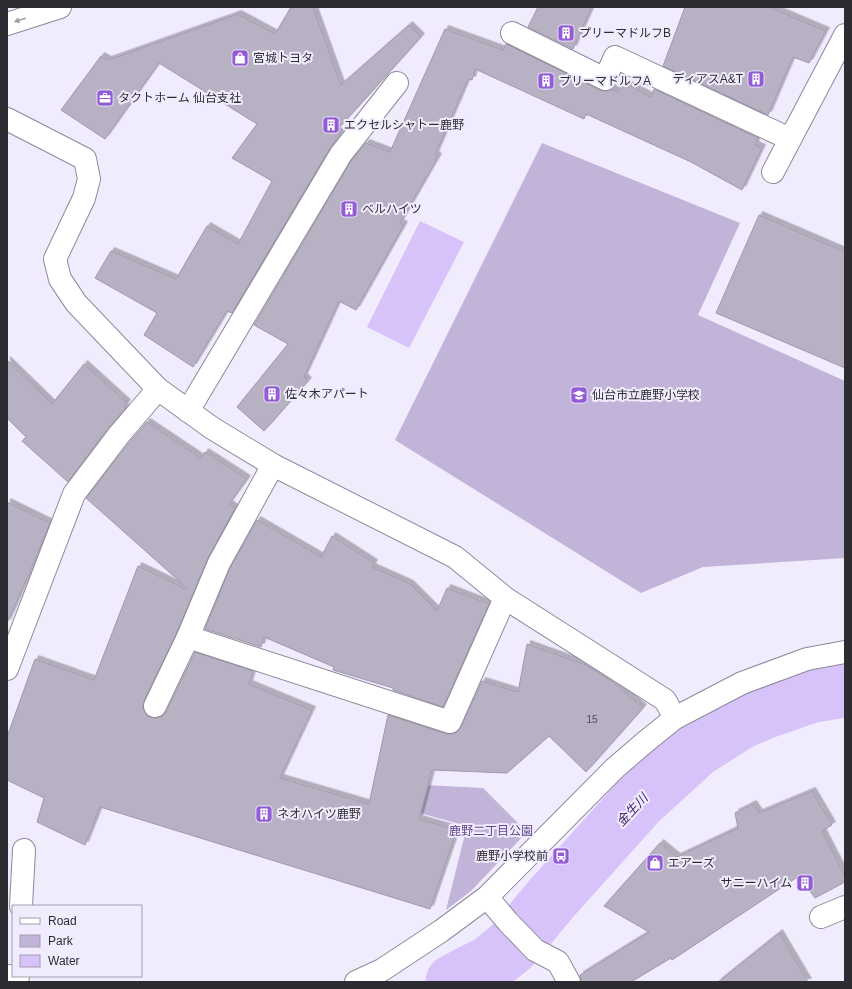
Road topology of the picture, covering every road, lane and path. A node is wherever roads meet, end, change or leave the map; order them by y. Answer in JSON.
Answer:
{"nodes":[{"id":1,"x":60,"y":7,"type":"edge"},
{"id":2,"x":7,"y":24,"type":"edge"},
{"id":3,"x":512,"y":33,"type":"dead end"},
{"id":4,"x":845,"y":35,"type":"edge"},
{"id":5,"x":397,"y":83,"type":"dead end"},
{"id":6,"x":7,"y":119,"type":"edge"},
{"id":7,"x":790,"y":139,"type":"junction"},
{"id":8,"x":773,"y":172,"type":"dead end"},
{"id":9,"x":158,"y":389,"type":"junction"},
{"id":10,"x":188,"y":411,"type":"junction"},
{"id":11,"x":273,"y":465,"type":"junction"},
{"id":12,"x":506,"y":598,"type":"junction"},
{"id":13,"x":188,"y":636,"type":"junction"},
{"id":14,"x":845,"y":652,"type":"edge"},
{"id":15,"x":7,"y":669,"type":"edge"},
{"id":16,"x":154,"y":706,"type":"dead end"},
{"id":17,"x":675,"y":718,"type":"junction"},
{"id":18,"x":24,"y":850,"type":"dead end"},
{"id":19,"x":487,"y":898,"type":"junction"},
{"id":20,"x":21,"y":905,"type":"edge"},
{"id":21,"x":845,"y":906,"type":"edge"},
{"id":22,"x":821,"y":918,"type":"dead end"},
{"id":23,"x":356,"y":982,"type":"edge"},
{"id":24,"x":569,"y":982,"type":"edge"}],
"edges":[{"from":1,"to":2,"type":"main road","one_way":true},
{"from":3,"to":7,"type":"main road"},
{"from":4,"to":7,"type":"main road"},
{"from":5,"to":10,"type":"main road"},
{"from":6,"to":9,"type":"main road"},
{"from":7,"to":8,"type":"main road"},
{"from":9,"to":10,"type":"main road"},
{"from":9,"to":15,"type":"main road"},
{"from":10,"to":11,"type":"main road"},
{"from":11,"to":12,"type":"main road"},
{"from":11,"to":13,"type":"main road"},
{"from":12,"to":13,"type":"main road"},
{"from":12,"to":17,"type":"main road"},
{"from":13,"to":16,"type":"main road"},
{"from":14,"to":17,"type":"main road"},
{"from":17,"to":19,"type":"main road"},
{"from":18,"to":20,"type":"main road"},
{"from":19,"to":23,"type":"main road"},
{"from":19,"to":24,"type":"main road"},
{"from":21,"to":22,"type":"main road"}]}
